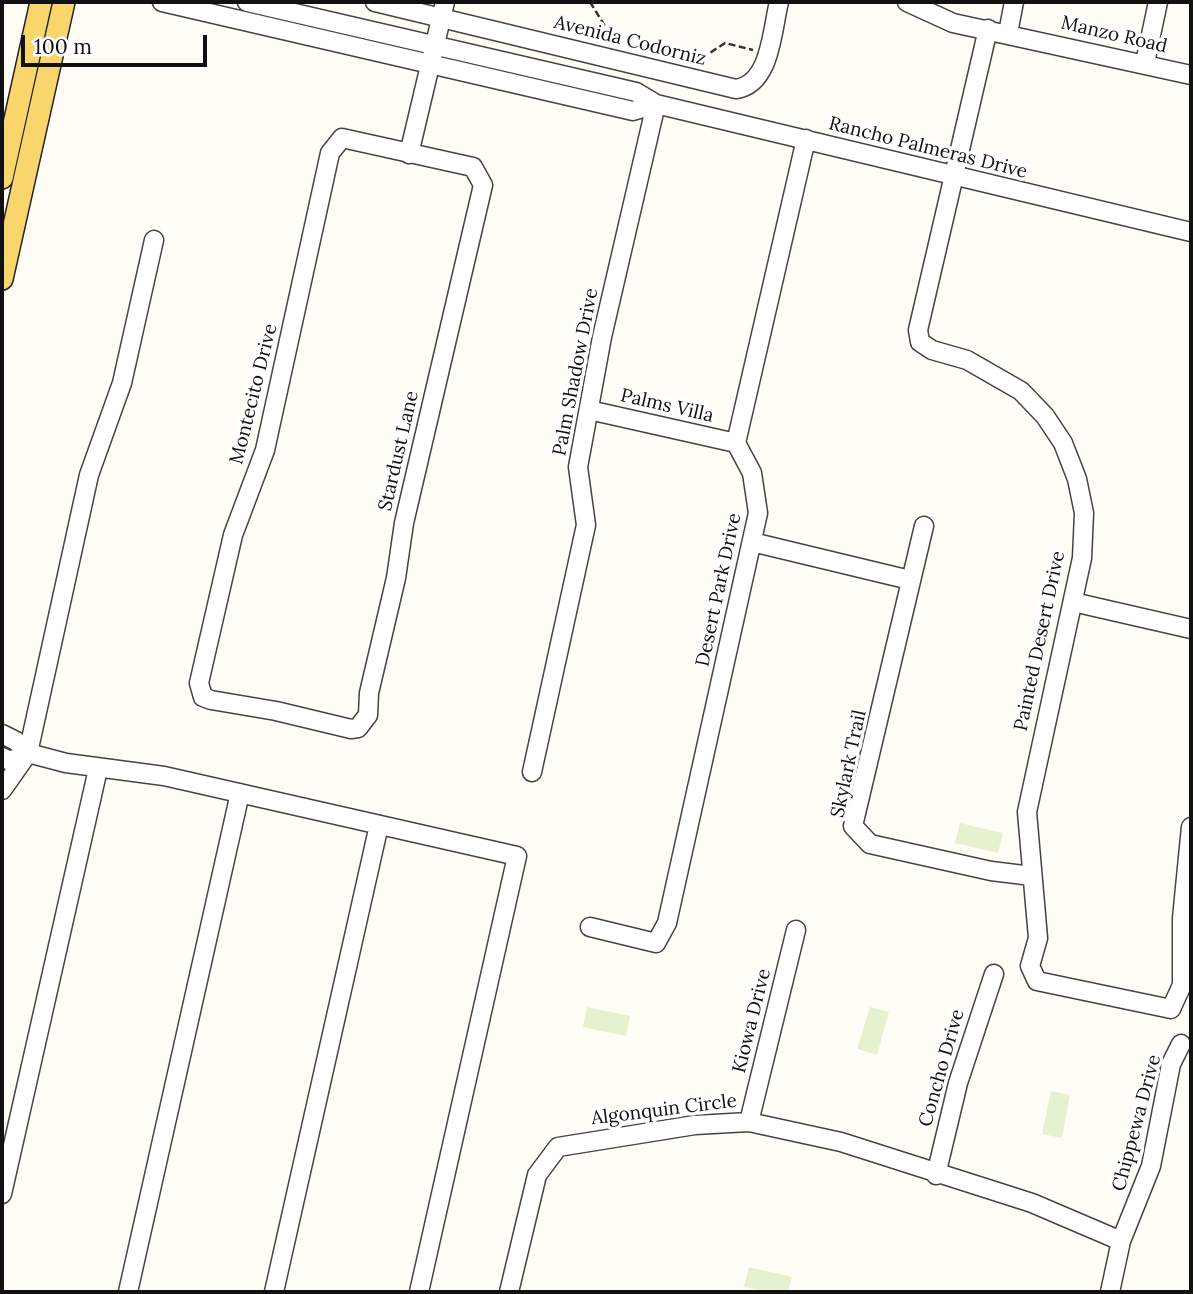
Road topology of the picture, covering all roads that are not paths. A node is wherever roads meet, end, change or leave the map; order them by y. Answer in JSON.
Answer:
{"nodes":[{"id":1,"x":41,"y":2,"type":"edge"},
{"id":2,"x":64,"y":2,"type":"edge"},
{"id":3,"x":162,"y":2,"type":"edge"},
{"id":4,"x":247,"y":2,"type":"edge"},
{"id":5,"x":375,"y":2,"type":"edge"},
{"id":6,"x":779,"y":2,"type":"edge"},
{"id":7,"x":906,"y":2,"type":"edge"},
{"id":8,"x":1014,"y":2,"type":"edge"},
{"id":9,"x":1158,"y":2,"type":"edge"},
{"id":10,"x":444,"y":9,"type":"edge"},
{"id":11,"x":988,"y":29,"type":"junction"},
{"id":12,"x":1008,"y":33,"type":"junction"},
{"id":13,"x":435,"y":46,"type":"junction"},
{"id":14,"x":1144,"y":63,"type":"junction"},
{"id":15,"x":431,"y":64,"type":"junction"},
{"id":16,"x":1191,"y":75,"type":"edge"},
{"id":17,"x":656,"y":104,"type":"junction"},
{"id":18,"x":806,"y":139,"type":"junction"},
{"id":19,"x":408,"y":154,"type":"junction"},
{"id":20,"x":954,"y":176,"type":"junction"},
{"id":21,"x":2,"y":178,"type":"edge"},
{"id":22,"x":1191,"y":232,"type":"edge"},
{"id":23,"x":154,"y":240,"type":"dead end"},
{"id":24,"x":2,"y":279,"type":"edge"},
{"id":25,"x":589,"y":410,"type":"junction"},
{"id":26,"x":736,"y":443,"type":"junction"},
{"id":27,"x":924,"y":526,"type":"dead end"},
{"id":28,"x":752,"y":542,"type":"junction"},
{"id":29,"x":910,"y":580,"type":"junction"},
{"id":30,"x":1073,"y":602,"type":"junction"},
{"id":31,"x":1191,"y":629,"type":"edge"},
{"id":32,"x":276,"y":711,"type":"joint"},
{"id":33,"x":2,"y":734,"type":"edge"},
{"id":34,"x":28,"y":753,"type":"junction"},
{"id":35,"x":2,"y":757,"type":"edge"},
{"id":36,"x":98,"y":769,"type":"junction"},
{"id":37,"x":532,"y":772,"type":"dead end"},
{"id":38,"x":2,"y":790,"type":"edge"},
{"id":39,"x":240,"y":793,"type":"junction"},
{"id":40,"x":379,"y":825,"type":"junction"},
{"id":41,"x":1191,"y":827,"type":"edge"},
{"id":42,"x":1032,"y":877,"type":"junction"},
{"id":43,"x":1187,"y":919,"type":"edge"},
{"id":44,"x":590,"y":927,"type":"dead end"},
{"id":45,"x":796,"y":930,"type":"dead end"},
{"id":46,"x":994,"y":974,"type":"dead end"},
{"id":47,"x":1181,"y":1044,"type":"dead end"},
{"id":48,"x":749,"y":1122,"type":"junction"},
{"id":49,"x":936,"y":1175,"type":"junction"},
{"id":50,"x":2,"y":1194,"type":"edge"},
{"id":51,"x":1121,"y":1241,"type":"junction"},
{"id":52,"x":128,"y":1292,"type":"edge"},
{"id":53,"x":274,"y":1292,"type":"edge"},
{"id":54,"x":419,"y":1292,"type":"edge"},
{"id":55,"x":509,"y":1292,"type":"edge"},
{"id":56,"x":1110,"y":1292,"type":"edge"}],
"edges":[{"from":1,"to":21,"type":"main road"},
{"from":2,"to":24,"type":"main road"},
{"from":3,"to":15,"type":"street","name":"Rancho Palmeras Drive"},
{"from":4,"to":13,"type":"street","name":"Rancho Palmeras Drive"},
{"from":5,"to":10,"type":"street","name":"Avenida Codorniz"},
{"from":6,"to":10,"type":"street","name":"Avenida Codorniz"},
{"from":7,"to":11,"type":"street","name":"Manzo Road"},
{"from":8,"to":12,"type":"street"},
{"from":9,"to":14,"type":"street"},
{"from":10,"to":13,"type":"street"},
{"from":11,"to":12,"type":"street","name":"Manzo Road"},
{"from":11,"to":20,"type":"street","name":"Painted Desert Drive"},
{"from":12,"to":14,"type":"street","name":"Manzo Road"},
{"from":13,"to":15,"type":"street"},
{"from":13,"to":17,"type":"street","name":"Rancho Palmeras Drive"},
{"from":14,"to":16,"type":"street","name":"Manzo Road"},
{"from":15,"to":17,"type":"street","name":"Rancho Palmeras Drive"},
{"from":15,"to":19,"type":"street"},
{"from":17,"to":18,"type":"street","name":"Rancho Palmeras Drive"},
{"from":17,"to":25,"type":"street","name":"Palm Shadow Drive"},
{"from":18,"to":20,"type":"street","name":"Rancho Palmeras Drive"},
{"from":18,"to":26,"type":"street"},
{"from":19,"to":32,"type":"street","name":"Montecito Drive"},
{"from":19,"to":32,"type":"street","name":"Stardust Lane"},
{"from":20,"to":22,"type":"street","name":"Rancho Palmeras Drive"},
{"from":20,"to":30,"type":"street","name":"Painted Desert Drive"},
{"from":23,"to":34,"type":"street"},
{"from":25,"to":26,"type":"street","name":"Palms Villa"},
{"from":25,"to":37,"type":"street","name":"Palm Shadow Drive"},
{"from":26,"to":28,"type":"street","name":"Desert Park Drive"},
{"from":27,"to":29,"type":"street","name":"Skylark Trail"},
{"from":28,"to":29,"type":"street"},
{"from":28,"to":44,"type":"street","name":"Desert Park Drive"},
{"from":29,"to":42,"type":"street","name":"Skylark Trail"},
{"from":30,"to":31,"type":"street"},
{"from":30,"to":42,"type":"street","name":"Painted Desert Drive"},
{"from":33,"to":34,"type":"street"},
{"from":34,"to":35,"type":"street"},
{"from":34,"to":36,"type":"street"},
{"from":34,"to":38,"type":"street"},
{"from":36,"to":39,"type":"street"},
{"from":36,"to":50,"type":"street"},
{"from":39,"to":40,"type":"street"},
{"from":39,"to":52,"type":"street"},
{"from":40,"to":53,"type":"street"},
{"from":40,"to":54,"type":"street"},
{"from":41,"to":43,"type":"street"},
{"from":42,"to":43,"type":"street","name":"Painted Desert Drive"},
{"from":45,"to":48,"type":"street","name":"Kiowa Drive"},
{"from":46,"to":49,"type":"street","name":"Concho Drive"},
{"from":47,"to":51,"type":"street","name":"Chippewa Drive"},
{"from":48,"to":49,"type":"street","name":"Algonquin Circle"},
{"from":48,"to":55,"type":"street","name":"Algonquin Circle"},
{"from":49,"to":51,"type":"street","name":"Algonquin Circle"},
{"from":51,"to":56,"type":"street","name":"Chippewa Drive"}]}
